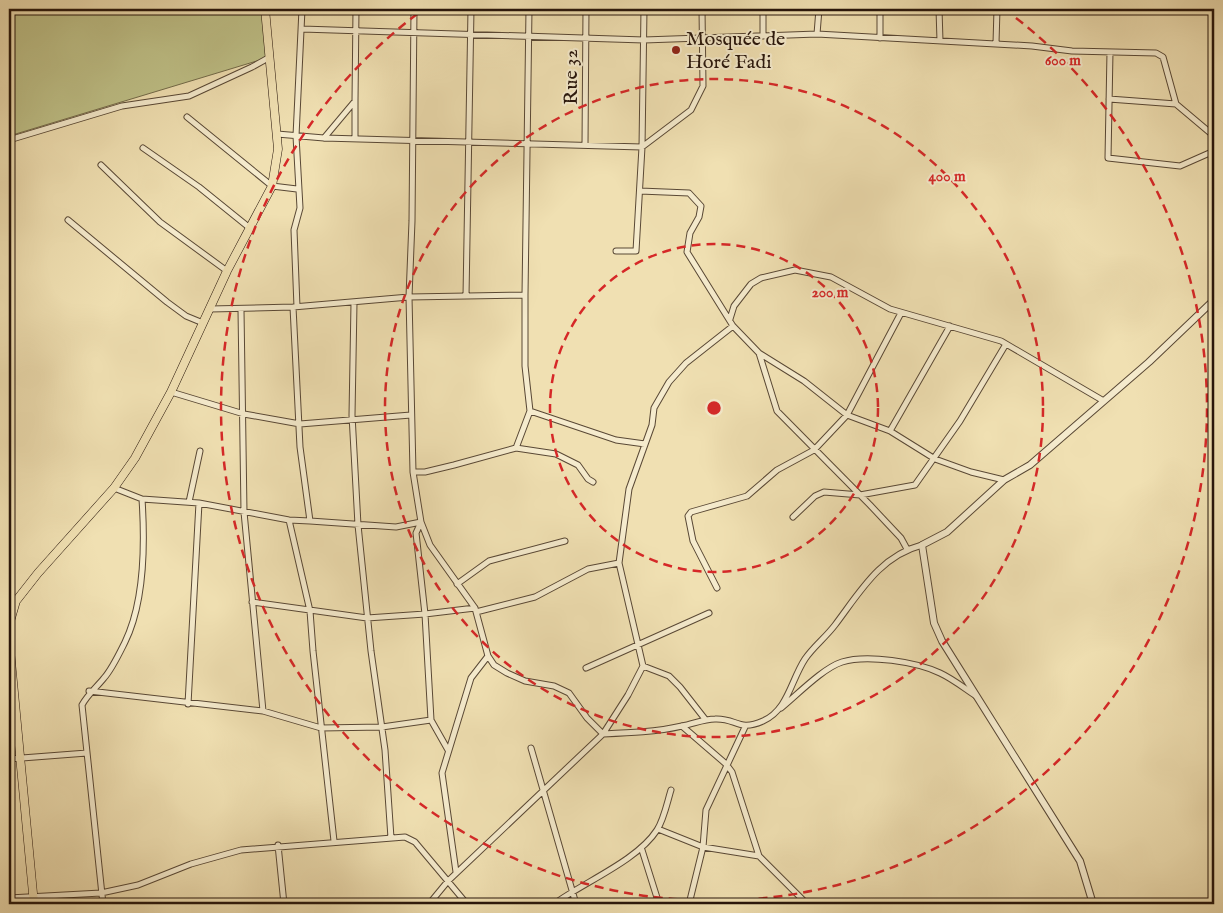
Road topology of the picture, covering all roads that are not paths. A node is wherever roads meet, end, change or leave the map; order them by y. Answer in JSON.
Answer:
{"nodes":[{"id":1,"x":265,"y":9,"type":"edge"},
{"id":2,"x":302,"y":9,"type":"edge"},
{"id":3,"x":356,"y":9,"type":"edge"},
{"id":4,"x":414,"y":9,"type":"edge"},
{"id":5,"x":471,"y":9,"type":"edge"},
{"id":6,"x":529,"y":9,"type":"edge"},
{"id":7,"x":586,"y":9,"type":"edge"},
{"id":8,"x":644,"y":9,"type":"edge"},
{"id":9,"x":702,"y":9,"type":"edge"},
{"id":10,"x":764,"y":9,"type":"edge"},
{"id":11,"x":820,"y":9,"type":"edge"},
{"id":12,"x":880,"y":9,"type":"edge"},
{"id":13,"x":939,"y":9,"type":"edge"},
{"id":14,"x":997,"y":9,"type":"edge"},
{"id":15,"x":302,"y":29,"type":"junction"},
{"id":16,"x":356,"y":30,"type":"junction"},
{"id":17,"x":414,"y":33,"type":"junction"},
{"id":18,"x":471,"y":33,"type":"junction"},
{"id":19,"x":817,"y":34,"type":"junction"},
{"id":20,"x":763,"y":36,"type":"junction"},
{"id":21,"x":529,"y":37,"type":"junction"},
{"id":22,"x":585,"y":37,"type":"junction"},
{"id":23,"x":701,"y":38,"type":"junction"},
{"id":24,"x":880,"y":38,"type":"junction"},
{"id":25,"x":644,"y":40,"type":"junction"},
{"id":26,"x":940,"y":41,"type":"junction"},
{"id":27,"x":996,"y":44,"type":"junction"},
{"id":28,"x":1110,"y":52,"type":"junction"},
{"id":29,"x":270,"y":57,"type":"junction"},
{"id":30,"x":1109,"y":99,"type":"junction"},
{"id":31,"x":355,"y":101,"type":"junction"},
{"id":32,"x":1176,"y":104,"type":"junction"},
{"id":33,"x":187,"y":117,"type":"dead end"},
{"id":34,"x":277,"y":134,"type":"junction"},
{"id":35,"x":296,"y":136,"type":"junction"},
{"id":36,"x":1214,"y":136,"type":"edge"},
{"id":37,"x":324,"y":138,"type":"junction"},
{"id":38,"x":355,"y":138,"type":"junction"},
{"id":39,"x":9,"y":140,"type":"edge"},
{"id":40,"x":412,"y":141,"type":"junction"},
{"id":41,"x":471,"y":142,"type":"junction"},
{"id":42,"x":528,"y":144,"type":"junction"},
{"id":43,"x":585,"y":145,"type":"junction"},
{"id":44,"x":143,"y":148,"type":"dead end"},
{"id":45,"x":642,"y":148,"type":"junction"},
{"id":46,"x":1214,"y":151,"type":"edge"},
{"id":47,"x":100,"y":165,"type":"dead end"},
{"id":48,"x":272,"y":186,"type":"junction"},
{"id":49,"x":297,"y":189,"type":"junction"},
{"id":50,"x":640,"y":191,"type":"junction"},
{"id":51,"x":68,"y":220,"type":"dead end"},
{"id":52,"x":251,"y":229,"type":"junction"},
{"id":53,"x":616,"y":251,"type":"dead end"},
{"id":54,"x":227,"y":271,"type":"junction"},
{"id":55,"x":525,"y":295,"type":"junction"},
{"id":56,"x":466,"y":296,"type":"junction"},
{"id":57,"x":409,"y":298,"type":"junction"},
{"id":58,"x":1214,"y":300,"type":"edge"},
{"id":59,"x":354,"y":303,"type":"junction"},
{"id":60,"x":295,"y":307,"type":"junction"},
{"id":61,"x":210,"y":309,"type":"junction"},
{"id":62,"x":241,"y":310,"type":"junction"},
{"id":63,"x":901,"y":313,"type":"junction"},
{"id":64,"x":730,"y":319,"type":"junction"},
{"id":65,"x":203,"y":323,"type":"junction"},
{"id":66,"x":733,"y":326,"type":"junction"},
{"id":67,"x":950,"y":326,"type":"junction"},
{"id":68,"x":1006,"y":344,"type":"junction"},
{"id":69,"x":760,"y":353,"type":"junction"},
{"id":70,"x":171,"y":392,"type":"junction"},
{"id":71,"x":1102,"y":400,"type":"junction"},
{"id":72,"x":530,"y":411,"type":"junction"},
{"id":73,"x":244,"y":414,"type":"junction"},
{"id":74,"x":411,"y":415,"type":"junction"},
{"id":75,"x":847,"y":415,"type":"junction"},
{"id":76,"x":352,"y":421,"type":"junction"},
{"id":77,"x":300,"y":424,"type":"junction"},
{"id":78,"x":890,"y":431,"type":"junction"},
{"id":79,"x":645,"y":444,"type":"junction"},
{"id":80,"x":516,"y":448,"type":"junction"},
{"id":81,"x":814,"y":450,"type":"junction"},
{"id":82,"x":200,"y":451,"type":"dead end"},
{"id":83,"x":935,"y":459,"type":"junction"},
{"id":84,"x":413,"y":472,"type":"junction"},
{"id":85,"x":1004,"y":480,"type":"junction"},
{"id":86,"x":593,"y":482,"type":"dead end"},
{"id":87,"x":114,"y":488,"type":"junction"},
{"id":88,"x":860,"y":495,"type":"junction"},
{"id":89,"x":142,"y":499,"type":"junction"},
{"id":90,"x":189,"y":502,"type":"junction"},
{"id":91,"x":199,"y":503,"type":"junction"},
{"id":92,"x":244,"y":512,"type":"junction"},
{"id":93,"x":793,"y":517,"type":"dead end"},
{"id":94,"x":289,"y":520,"type":"junction"},
{"id":95,"x":310,"y":521,"type":"junction"},
{"id":96,"x":421,"y":522,"type":"junction"},
{"id":97,"x":358,"y":525,"type":"junction"},
{"id":98,"x":565,"y":541,"type":"dead end"},
{"id":99,"x":922,"y":545,"type":"junction"},
{"id":100,"x":907,"y":549,"type":"junction"},
{"id":101,"x":619,"y":563,"type":"junction"},
{"id":102,"x":458,"y":584,"type":"junction"},
{"id":103,"x":717,"y":588,"type":"dead end"},
{"id":104,"x":252,"y":602,"type":"junction"},
{"id":105,"x":310,"y":610,"type":"junction"},
{"id":106,"x":476,"y":610,"type":"junction"},
{"id":107,"x":708,"y":613,"type":"dead end"},
{"id":108,"x":425,"y":614,"type":"junction"},
{"id":109,"x":367,"y":618,"type":"junction"},
{"id":110,"x":9,"y":625,"type":"edge"},
{"id":111,"x":9,"y":640,"type":"edge"},
{"id":112,"x":637,"y":644,"type":"junction"},
{"id":113,"x":488,"y":656,"type":"junction"},
{"id":114,"x":643,"y":666,"type":"junction"},
{"id":115,"x":586,"y":668,"type":"dead end"},
{"id":116,"x":90,"y":692,"type":"junction"},
{"id":117,"x":976,"y":696,"type":"junction"},
{"id":118,"x":188,"y":704,"type":"junction"},
{"id":119,"x":263,"y":711,"type":"junction"},
{"id":120,"x":776,"y":712,"type":"junction"},
{"id":121,"x":431,"y":720,"type":"junction"},
{"id":122,"x":705,"y":720,"type":"junction"},
{"id":123,"x":682,"y":726,"type":"junction"},
{"id":124,"x":382,"y":727,"type":"junction"},
{"id":125,"x":745,"y":727,"type":"junction"},
{"id":126,"x":322,"y":728,"type":"junction"},
{"id":127,"x":602,"y":734,"type":"junction"},
{"id":128,"x":531,"y":748,"type":"dead end"},
{"id":129,"x":448,"y":750,"type":"junction"},
{"id":130,"x":87,"y":753,"type":"junction"},
{"id":131,"x":20,"y":758,"type":"junction"},
{"id":132,"x":9,"y":759,"type":"edge"},
{"id":133,"x":726,"y":764,"type":"junction"},
{"id":134,"x":543,"y":789,"type":"junction"},
{"id":135,"x":671,"y":790,"type":"dead end"},
{"id":136,"x":658,"y":829,"type":"junction"},
{"id":137,"x":391,"y":838,"type":"junction"},
{"id":138,"x":334,"y":842,"type":"junction"},
{"id":139,"x":278,"y":845,"type":"junction"},
{"id":140,"x":703,"y":847,"type":"junction"},
{"id":141,"x":642,"y":850,"type":"junction"},
{"id":142,"x":759,"y":856,"type":"junction"},
{"id":143,"x":456,"y":872,"type":"junction"},
{"id":144,"x":448,"y":881,"type":"junction"},
{"id":145,"x":572,"y":891,"type":"junction"},
{"id":146,"x":102,"y":893,"type":"junction"},
{"id":147,"x":9,"y":898,"type":"edge"},
{"id":148,"x":33,"y":900,"type":"edge"},
{"id":149,"x":103,"y":904,"type":"edge"},
{"id":150,"x":284,"y":904,"type":"edge"},
{"id":151,"x":429,"y":904,"type":"edge"},
{"id":152,"x":467,"y":904,"type":"edge"},
{"id":153,"x":554,"y":904,"type":"edge"},
{"id":154,"x":576,"y":904,"type":"edge"},
{"id":155,"x":659,"y":904,"type":"edge"},
{"id":156,"x":689,"y":904,"type":"edge"},
{"id":157,"x":807,"y":904,"type":"edge"},
{"id":158,"x":1093,"y":904,"type":"edge"}],
"edges":[{"from":1,"to":29,"type":"main road"},
{"from":2,"to":15,"type":"street"},
{"from":3,"to":16,"type":"street"},
{"from":4,"to":17,"type":"street"},
{"from":5,"to":18,"type":"street"},
{"from":6,"to":21,"type":"street"},
{"from":7,"to":22,"type":"street","name":"Rue 32"},
{"from":8,"to":25,"type":"street"},
{"from":9,"to":23,"type":"street"},
{"from":10,"to":20,"type":"street"},
{"from":11,"to":19,"type":"street"},
{"from":12,"to":24,"type":"street"},
{"from":13,"to":26,"type":"street"},
{"from":14,"to":27,"type":"street"},
{"from":15,"to":16,"type":"street"},
{"from":15,"to":35,"type":"street"},
{"from":16,"to":17,"type":"street"},
{"from":16,"to":31,"type":"street"},
{"from":17,"to":18,"type":"street"},
{"from":17,"to":40,"type":"street"},
{"from":18,"to":21,"type":"street"},
{"from":18,"to":41,"type":"street"},
{"from":19,"to":20,"type":"street"},
{"from":19,"to":24,"type":"street"},
{"from":20,"to":23,"type":"street"},
{"from":21,"to":22,"type":"street"},
{"from":21,"to":42,"type":"street"},
{"from":22,"to":25,"type":"street"},
{"from":22,"to":43,"type":"street","name":"Rue 32"},
{"from":23,"to":25,"type":"street"},
{"from":23,"to":45,"type":"street"},
{"from":24,"to":26,"type":"street"},
{"from":25,"to":45,"type":"street"},
{"from":26,"to":27,"type":"street"},
{"from":27,"to":28,"type":"street"},
{"from":28,"to":30,"type":"street"},
{"from":28,"to":32,"type":"street"},
{"from":29,"to":34,"type":"main road"},
{"from":29,"to":39,"type":"street"},
{"from":30,"to":32,"type":"street"},
{"from":30,"to":46,"type":"street"},
{"from":31,"to":37,"type":"street"},
{"from":31,"to":38,"type":"street"},
{"from":32,"to":36,"type":"street"},
{"from":33,"to":48,"type":"street"},
{"from":34,"to":35,"type":"street"},
{"from":34,"to":48,"type":"main road"},
{"from":35,"to":37,"type":"street"},
{"from":35,"to":49,"type":"street"},
{"from":37,"to":38,"type":"street"},
{"from":38,"to":40,"type":"street"},
{"from":40,"to":41,"type":"street"},
{"from":40,"to":57,"type":"street"},
{"from":41,"to":42,"type":"street"},
{"from":41,"to":56,"type":"street"},
{"from":42,"to":43,"type":"street"},
{"from":42,"to":55,"type":"street"},
{"from":43,"to":45,"type":"street"},
{"from":44,"to":52,"type":"street"},
{"from":45,"to":50,"type":"street"},
{"from":47,"to":54,"type":"street"},
{"from":48,"to":49,"type":"street"},
{"from":48,"to":52,"type":"main road"},
{"from":49,"to":60,"type":"street"},
{"from":50,"to":53,"type":"street"},
{"from":50,"to":64,"type":"street"},
{"from":51,"to":65,"type":"street"},
{"from":52,"to":54,"type":"main road"},
{"from":54,"to":61,"type":"main road"},
{"from":55,"to":56,"type":"street"},
{"from":55,"to":72,"type":"street"},
{"from":56,"to":57,"type":"street"},
{"from":57,"to":59,"type":"street"},
{"from":57,"to":74,"type":"street"},
{"from":58,"to":71,"type":"street"},
{"from":59,"to":60,"type":"street"},
{"from":59,"to":76,"type":"street"},
{"from":60,"to":62,"type":"street"},
{"from":60,"to":77,"type":"street"},
{"from":61,"to":62,"type":"street"},
{"from":61,"to":65,"type":"main road"},
{"from":62,"to":73,"type":"street"},
{"from":63,"to":64,"type":"street"},
{"from":63,"to":67,"type":"street"},
{"from":63,"to":75,"type":"street"},
{"from":64,"to":66,"type":"street"},
{"from":65,"to":70,"type":"main road"},
{"from":66,"to":69,"type":"street"},
{"from":66,"to":79,"type":"street"},
{"from":67,"to":68,"type":"street"},
{"from":67,"to":78,"type":"street"},
{"from":68,"to":71,"type":"street"},
{"from":68,"to":83,"type":"street"},
{"from":69,"to":75,"type":"street"},
{"from":69,"to":81,"type":"street"},
{"from":70,"to":73,"type":"street"},
{"from":70,"to":87,"type":"main road"},
{"from":71,"to":85,"type":"street"},
{"from":72,"to":79,"type":"street"},
{"from":72,"to":80,"type":"street"},
{"from":73,"to":77,"type":"street"},
{"from":73,"to":92,"type":"street"},
{"from":74,"to":76,"type":"street"},
{"from":74,"to":84,"type":"street"},
{"from":75,"to":78,"type":"street"},
{"from":75,"to":81,"type":"street"},
{"from":76,"to":77,"type":"street"},
{"from":76,"to":97,"type":"street"},
{"from":77,"to":95,"type":"street"},
{"from":78,"to":83,"type":"street"},
{"from":79,"to":101,"type":"street"},
{"from":80,"to":84,"type":"street"},
{"from":80,"to":86,"type":"street"},
{"from":81,"to":88,"type":"street"},
{"from":81,"to":103,"type":"street"},
{"from":82,"to":90,"type":"street"},
{"from":83,"to":85,"type":"street"},
{"from":83,"to":88,"type":"street"},
{"from":84,"to":96,"type":"street"},
{"from":85,"to":99,"type":"street"},
{"from":87,"to":89,"type":"street"},
{"from":87,"to":110,"type":"main road"},
{"from":88,"to":93,"type":"street"},
{"from":88,"to":100,"type":"street"},
{"from":89,"to":90,"type":"street"},
{"from":89,"to":116,"type":"street"},
{"from":90,"to":91,"type":"street"},
{"from":91,"to":92,"type":"street"},
{"from":91,"to":118,"type":"street"},
{"from":92,"to":94,"type":"street"},
{"from":92,"to":104,"type":"street"},
{"from":94,"to":95,"type":"street"},
{"from":94,"to":105,"type":"street"},
{"from":95,"to":97,"type":"street"},
{"from":96,"to":97,"type":"street"},
{"from":96,"to":102,"type":"street"},
{"from":96,"to":108,"type":"street"},
{"from":97,"to":109,"type":"street"},
{"from":98,"to":102,"type":"street"},
{"from":99,"to":100,"type":"street"},
{"from":99,"to":117,"type":"street"},
{"from":100,"to":120,"type":"street"},
{"from":101,"to":106,"type":"street"},
{"from":101,"to":112,"type":"street"},
{"from":102,"to":106,"type":"street"},
{"from":104,"to":105,"type":"street"},
{"from":104,"to":119,"type":"street"},
{"from":105,"to":109,"type":"street"},
{"from":105,"to":126,"type":"street"},
{"from":106,"to":108,"type":"street"},
{"from":106,"to":113,"type":"street"},
{"from":107,"to":112,"type":"street"},
{"from":108,"to":109,"type":"street"},
{"from":108,"to":121,"type":"street"},
{"from":109,"to":124,"type":"street"},
{"from":111,"to":131,"type":"main road"},
{"from":112,"to":114,"type":"street"},
{"from":112,"to":115,"type":"street"},
{"from":113,"to":127,"type":"street"},
{"from":113,"to":129,"type":"street"},
{"from":114,"to":122,"type":"street"},
{"from":114,"to":127,"type":"street"},
{"from":116,"to":118,"type":"street"},
{"from":116,"to":130,"type":"street"},
{"from":117,"to":120,"type":"street"},
{"from":117,"to":158,"type":"street"},
{"from":118,"to":119,"type":"street"},
{"from":119,"to":126,"type":"street"},
{"from":120,"to":125,"type":"street"},
{"from":121,"to":124,"type":"street"},
{"from":121,"to":129,"type":"street"},
{"from":122,"to":123,"type":"street"},
{"from":122,"to":125,"type":"street"},
{"from":123,"to":127,"type":"street"},
{"from":123,"to":133,"type":"street"},
{"from":124,"to":126,"type":"street"},
{"from":124,"to":137,"type":"street"},
{"from":125,"to":133,"type":"street"},
{"from":126,"to":138,"type":"street"},
{"from":127,"to":134,"type":"street"},
{"from":128,"to":134,"type":"street"},
{"from":129,"to":143,"type":"street"},
{"from":130,"to":131,"type":"street"},
{"from":130,"to":146,"type":"street"},
{"from":131,"to":132,"type":"street"},
{"from":131,"to":148,"type":"main road"},
{"from":133,"to":140,"type":"street"},
{"from":133,"to":142,"type":"street"},
{"from":134,"to":143,"type":"street"},
{"from":134,"to":145,"type":"street"},
{"from":135,"to":136,"type":"street"},
{"from":136,"to":140,"type":"street"},
{"from":136,"to":141,"type":"street"},
{"from":137,"to":138,"type":"street"},
{"from":137,"to":144,"type":"street"},
{"from":138,"to":139,"type":"street"},
{"from":139,"to":146,"type":"street"},
{"from":139,"to":150,"type":"street"},
{"from":140,"to":142,"type":"street"},
{"from":140,"to":156,"type":"street"},
{"from":141,"to":145,"type":"street"},
{"from":141,"to":155,"type":"street"},
{"from":142,"to":157,"type":"street"},
{"from":143,"to":144,"type":"street"},
{"from":144,"to":151,"type":"street"},
{"from":144,"to":152,"type":"street"},
{"from":145,"to":153,"type":"street"},
{"from":145,"to":154,"type":"street"},
{"from":146,"to":148,"type":"street"},
{"from":146,"to":149,"type":"street"},
{"from":147,"to":148,"type":"street"}]}
